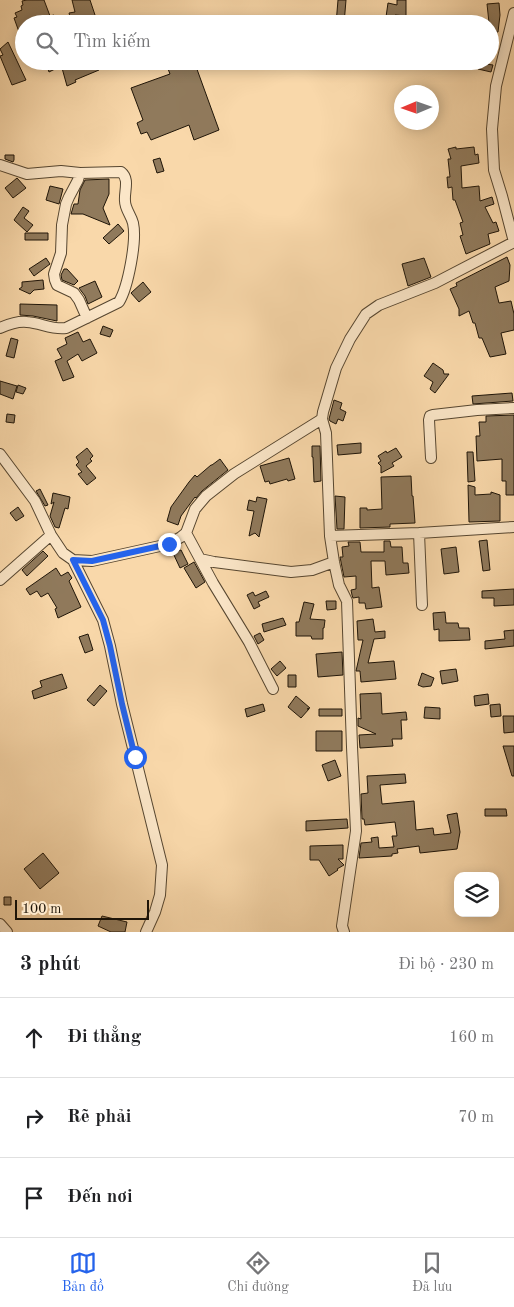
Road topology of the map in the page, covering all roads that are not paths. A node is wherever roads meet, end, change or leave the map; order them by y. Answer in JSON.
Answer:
{"nodes":[{"id":1,"x":514,"y":12,"type":"edge"},
{"id":2,"x":0,"y":165,"type":"edge"},
{"id":3,"x":80,"y":173,"type":"junction"},
{"id":4,"x":87,"y":318,"type":"junction"},
{"id":5,"x":0,"y":328,"type":"edge"},
{"id":6,"x":514,"y":408,"type":"edge"},
{"id":7,"x":322,"y":419,"type":"junction"},
{"id":8,"x":0,"y":454,"type":"edge"},
{"id":9,"x":431,"y":458,"type":"dead end"},
{"id":10,"x":514,"y":527,"type":"edge"},
{"id":11,"x":186,"y":533,"type":"junction"},
{"id":12,"x":420,"y":534,"type":"junction"},
{"id":13,"x":51,"y":535,"type":"junction"},
{"id":14,"x":330,"y":536,"type":"junction"},
{"id":15,"x":200,"y":559,"type":"junction"},
{"id":16,"x":73,"y":560,"type":"junction"},
{"id":17,"x":334,"y":562,"type":"junction"},
{"id":18,"x":0,"y":580,"type":"edge"},
{"id":19,"x":422,"y":605,"type":"dead end"},
{"id":20,"x":273,"y":689,"type":"dead end"},
{"id":21,"x":0,"y":924,"type":"edge"},
{"id":22,"x":7,"y":932,"type":"edge"},
{"id":23,"x":146,"y":932,"type":"edge"},
{"id":24,"x":344,"y":932,"type":"edge"}],
"edges":[{"from":1,"to":7,"type":"street"},
{"from":2,"to":3,"type":"street"},
{"from":3,"to":4,"type":"street"},
{"from":3,"to":4,"type":"street"},
{"from":4,"to":5,"type":"street"},
{"from":6,"to":9,"type":"street"},
{"from":7,"to":11,"type":"street"},
{"from":7,"to":14,"type":"street"},
{"from":8,"to":13,"type":"street"},
{"from":10,"to":12,"type":"street"},
{"from":11,"to":15,"type":"street"},
{"from":11,"to":16,"type":"street"},
{"from":12,"to":14,"type":"street"},
{"from":12,"to":19,"type":"street"},
{"from":13,"to":16,"type":"street"},
{"from":13,"to":18,"type":"street"},
{"from":14,"to":17,"type":"street"},
{"from":15,"to":17,"type":"street"},
{"from":15,"to":20,"type":"street"},
{"from":16,"to":23,"type":"street"},
{"from":17,"to":24,"type":"street"},
{"from":21,"to":22,"type":"street"}]}
